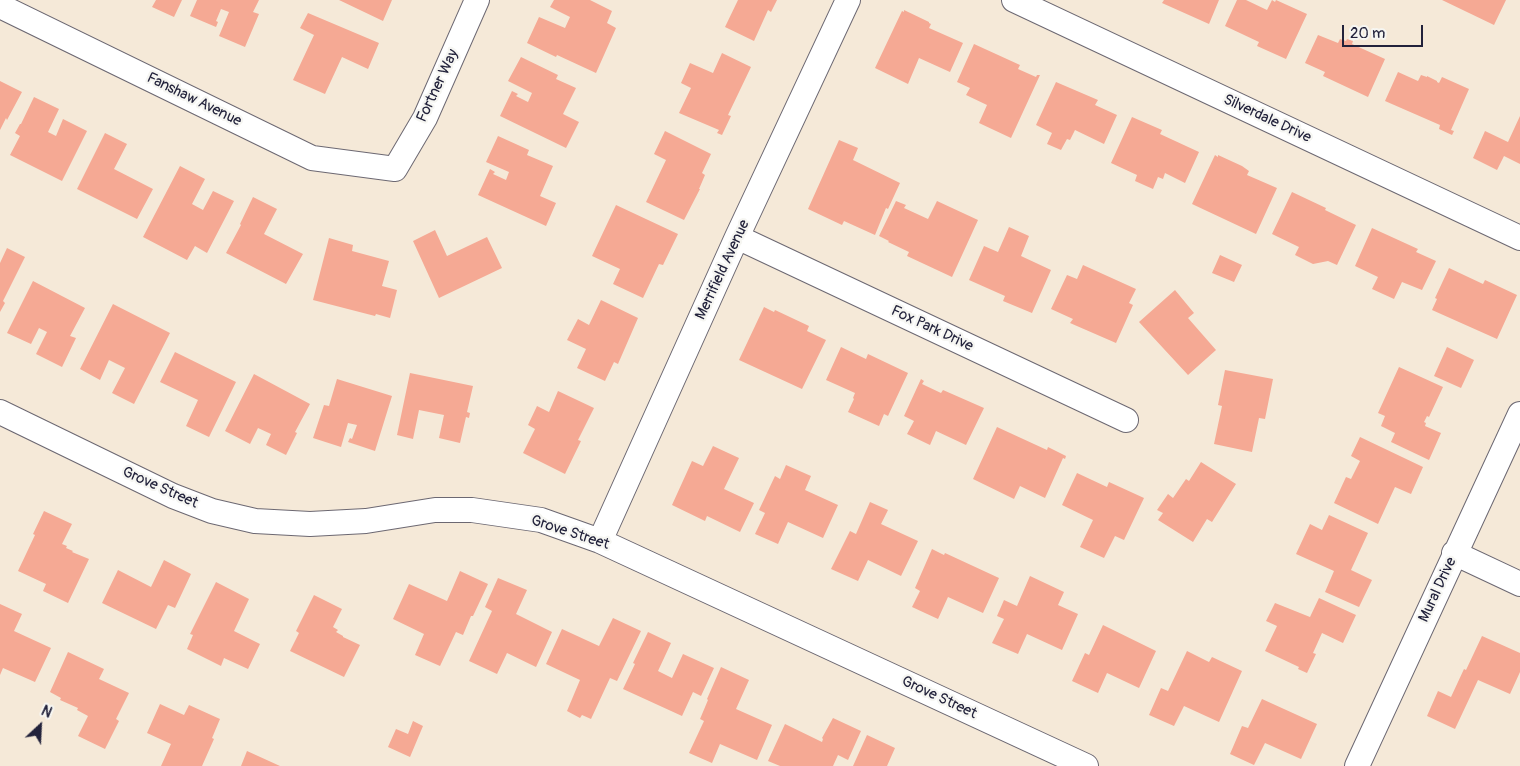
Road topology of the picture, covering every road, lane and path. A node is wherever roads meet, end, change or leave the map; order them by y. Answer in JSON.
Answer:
{"nodes":[{"id":1,"x":477,"y":0,"type":"edge"},
{"id":2,"x":848,"y":0,"type":"edge"},
{"id":3,"x":1014,"y":0,"type":"edge"},
{"id":4,"x":0,"y":6,"type":"edge"},
{"id":5,"x":395,"y":169,"type":"joint"},
{"id":6,"x":737,"y":237,"type":"junction"},
{"id":7,"x":1520,"y":238,"type":"edge"},
{"id":8,"x":0,"y":412,"type":"edge"},
{"id":9,"x":1520,"y":414,"type":"edge"},
{"id":10,"x":1126,"y":420,"type":"dead end"},
{"id":11,"x":600,"y":541,"type":"junction"},
{"id":12,"x":1454,"y":553,"type":"junction"},
{"id":13,"x":1520,"y":584,"type":"edge"},
{"id":14,"x":1086,"y":766,"type":"edge"},
{"id":15,"x":1357,"y":766,"type":"edge"}],
"edges":[{"from":1,"to":5,"type":"street","name":"Fortner Way"},
{"from":2,"to":6,"type":"street","name":"Merrifield Avenue"},
{"from":3,"to":7,"type":"street","name":"Silverdale Drive"},
{"from":4,"to":5,"type":"street","name":"Fanshaw Avenue"},
{"from":6,"to":10,"type":"street","name":"Fox Park Drive"},
{"from":6,"to":11,"type":"street","name":"Merrifield Avenue"},
{"from":8,"to":11,"type":"street","name":"Grove Street"},
{"from":9,"to":12,"type":"street","name":"Mural Drive"},
{"from":11,"to":14,"type":"street","name":"Grove Street"},
{"from":12,"to":13,"type":"street"},
{"from":12,"to":15,"type":"street","name":"Mural Drive"}]}
